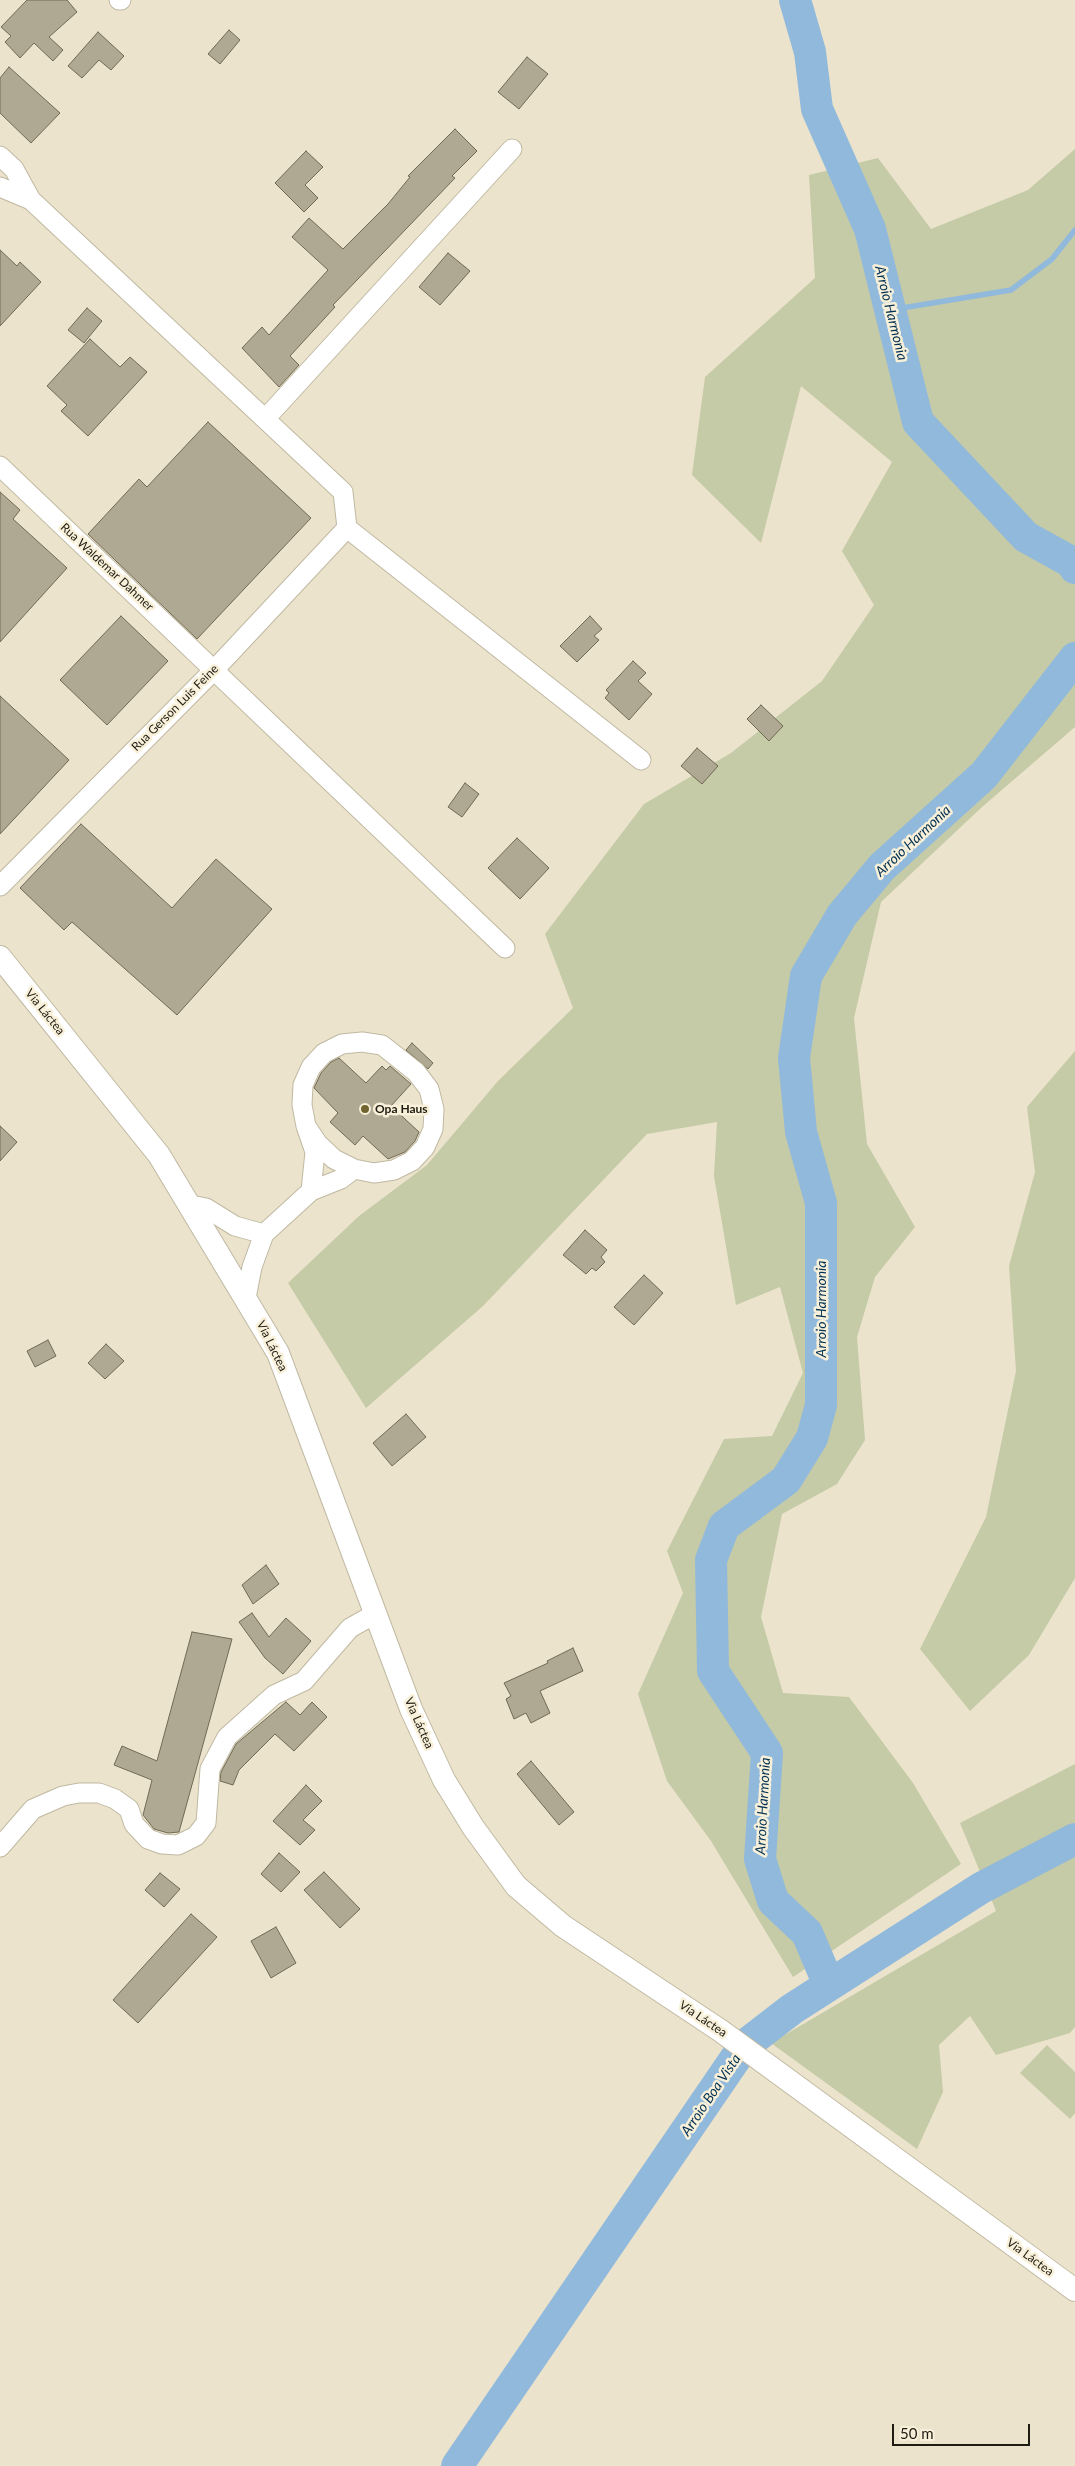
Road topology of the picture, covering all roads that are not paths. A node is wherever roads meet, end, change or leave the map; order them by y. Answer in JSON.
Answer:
{"nodes":[{"id":1,"x":512,"y":148,"type":"dead end"},
{"id":2,"x":0,"y":156,"type":"edge"},
{"id":3,"x":0,"y":186,"type":"edge"},
{"id":4,"x":31,"y":200,"type":"junction"},
{"id":5,"x":266,"y":418,"type":"junction"},
{"id":6,"x":0,"y":466,"type":"edge"},
{"id":7,"x":347,"y":528,"type":"junction"},
{"id":8,"x":214,"y":669,"type":"junction"},
{"id":9,"x":641,"y":760,"type":"dead end"},
{"id":10,"x":0,"y":886,"type":"edge"},
{"id":11,"x":505,"y":948,"type":"dead end"},
{"id":12,"x":0,"y":957,"type":"edge"},
{"id":13,"x":306,"y":1126,"type":"junction"},
{"id":14,"x":354,"y":1169,"type":"junction"},
{"id":15,"x":311,"y":1192,"type":"junction"},
{"id":16,"x":191,"y":1205,"type":"junction"},
{"id":17,"x":264,"y":1234,"type":"junction"},
{"id":18,"x":246,"y":1298,"type":"junction"},
{"id":19,"x":375,"y":1614,"type":"junction"},
{"id":20,"x":0,"y":1847,"type":"edge"},
{"id":21,"x":1075,"y":2290,"type":"edge"}],
"edges":[{"from":1,"to":5,"type":"street"},
{"from":2,"to":4,"type":"street"},
{"from":3,"to":4,"type":"street"},
{"from":4,"to":5,"type":"street"},
{"from":5,"to":7,"type":"street"},
{"from":6,"to":8,"type":"street","name":"Rua Waldemar Dahmer"},
{"from":7,"to":8,"type":"street","name":"Rua Gerson Luis Feine"},
{"from":7,"to":9,"type":"street"},
{"from":8,"to":10,"type":"street","name":"Rua Gerson Luis Feine"},
{"from":8,"to":11,"type":"street","name":"Rua Waldemar Dahmer"},
{"from":12,"to":16,"type":"main road","name":"Via Láctea"},
{"from":13,"to":14,"type":"street"},
{"from":13,"to":14,"type":"street"},
{"from":13,"to":15,"type":"street"},
{"from":14,"to":15,"type":"street"},
{"from":15,"to":17,"type":"street"},
{"from":16,"to":17,"type":"street"},
{"from":16,"to":18,"type":"main road","name":"Via Láctea"},
{"from":17,"to":18,"type":"street"},
{"from":18,"to":19,"type":"main road","name":"Via Láctea"},
{"from":19,"to":20,"type":"street"},
{"from":19,"to":21,"type":"main road","name":"Via Láctea"}]}
